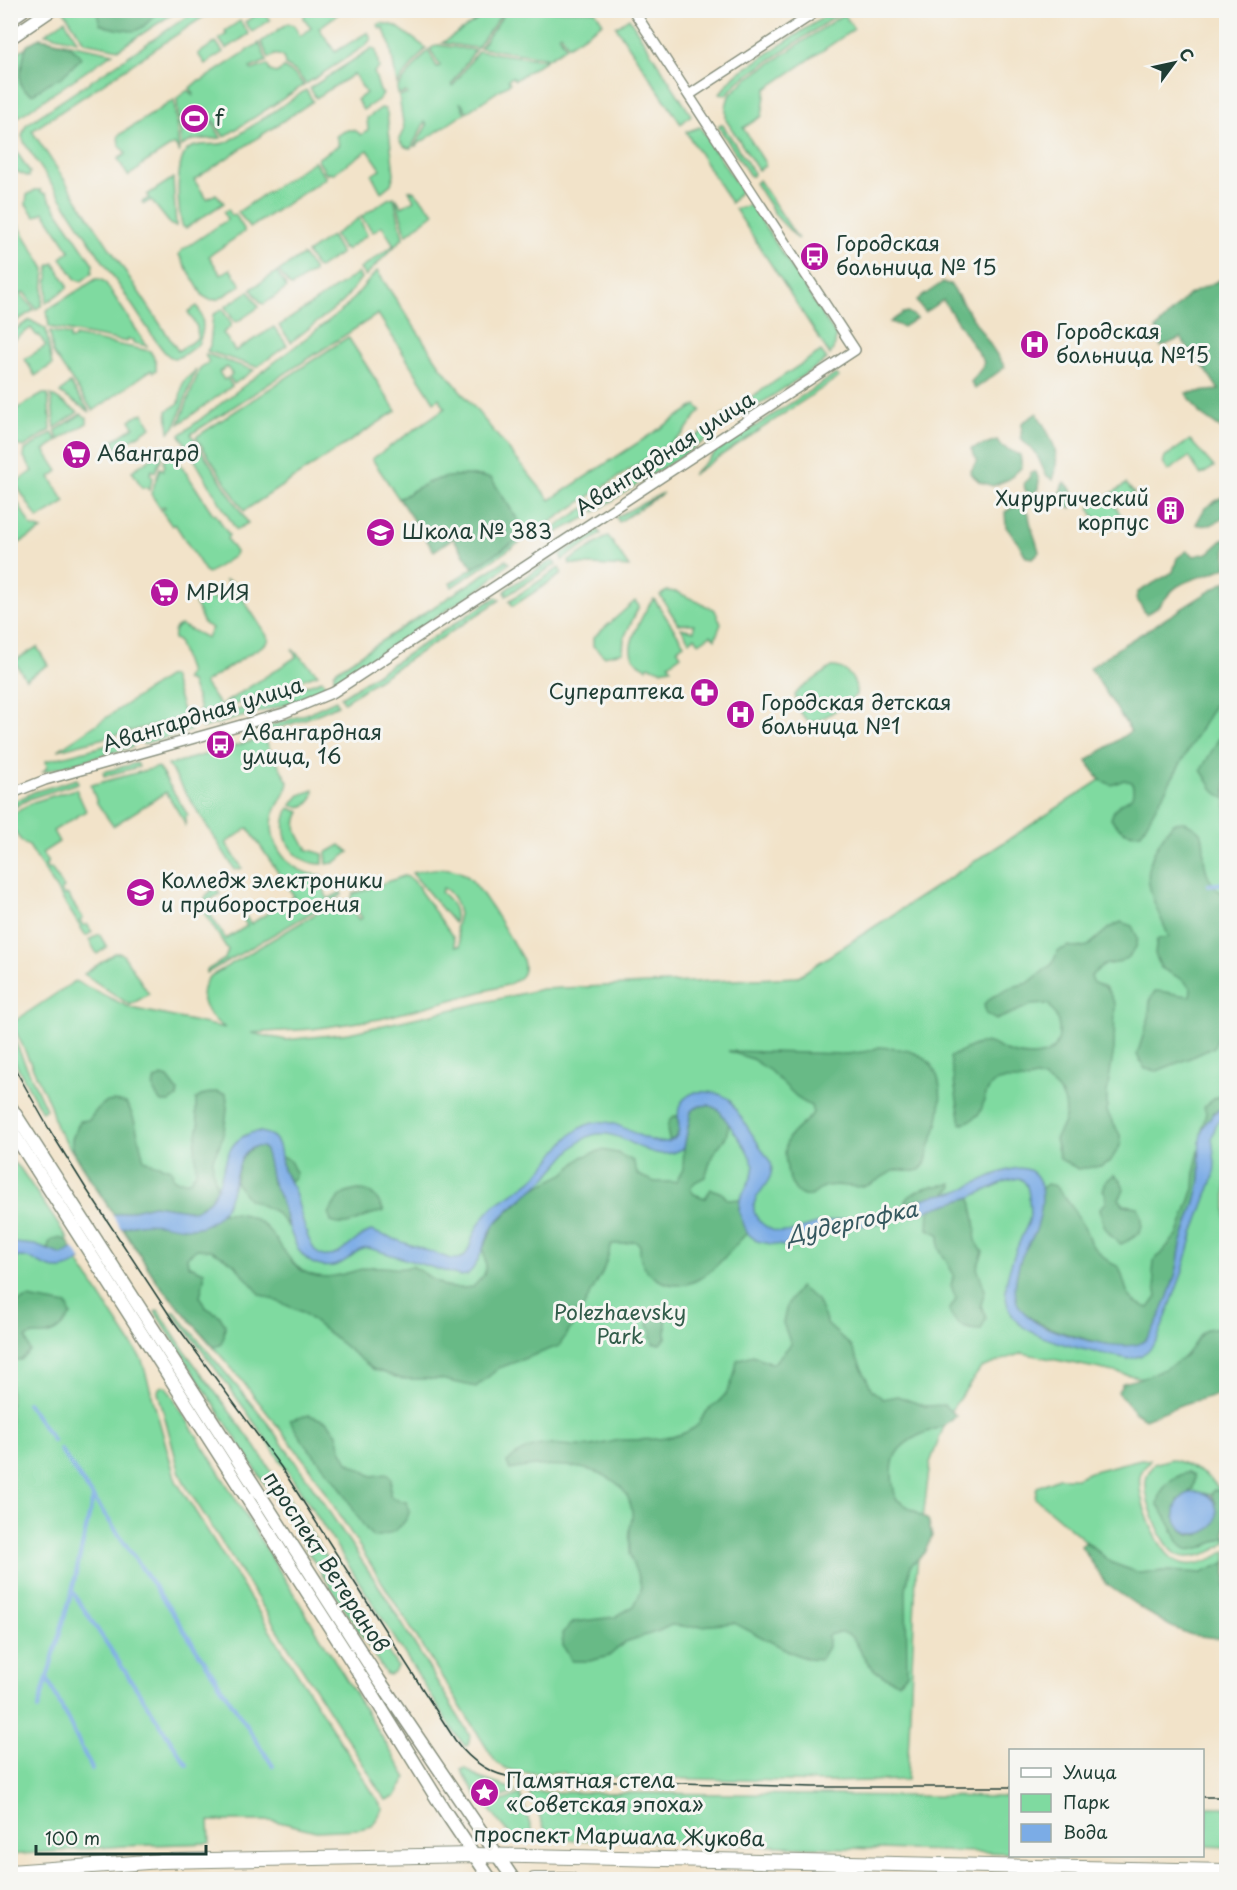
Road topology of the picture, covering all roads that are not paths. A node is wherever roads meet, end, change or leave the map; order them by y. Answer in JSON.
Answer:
{"nodes":[{"id":1,"x":23,"y":10,"type":"edge"},
{"id":2,"x":51,"y":10,"type":"edge"},
{"id":3,"x":633,"y":10,"type":"edge"},
{"id":4,"x":819,"y":10,"type":"edge"},
{"id":5,"x":10,"y":19,"type":"edge"},
{"id":6,"x":10,"y":38,"type":"edge"},
{"id":7,"x":689,"y":95,"type":"junction"},
{"id":8,"x":10,"y":794,"type":"edge"},
{"id":9,"x":10,"y":1106,"type":"edge"},
{"id":10,"x":10,"y":1128,"type":"edge"},
{"id":11,"x":69,"y":1208,"type":"junction"},
{"id":12,"x":106,"y":1266,"type":"junction"},
{"id":13,"x":474,"y":1855,"type":"junction"},
{"id":14,"x":497,"y":1855,"type":"junction"},
{"id":15,"x":10,"y":1872,"type":"edge"},
{"id":16,"x":1218,"y":1873,"type":"edge"},
{"id":17,"x":491,"y":1880,"type":"edge"},
{"id":18,"x":514,"y":1880,"type":"edge"},
{"id":19,"x":534,"y":1880,"type":"edge"},
{"id":20,"x":571,"y":1880,"type":"edge"}],
"edges":[{"from":1,"to":5,"type":"main road"},
{"from":2,"to":6,"type":"main road"},
{"from":3,"to":7,"type":"street"},
{"from":4,"to":7,"type":"street"},
{"from":7,"to":8,"type":"street","name":"Авангардная улица"},
{"from":9,"to":11,"type":"main road"},
{"from":10,"to":11,"type":"main road"},
{"from":11,"to":12,"type":"main road"},
{"from":12,"to":13,"type":"main road","name":"проспект Ветеранов"},
{"from":12,"to":14,"type":"main road","name":"проспект Ветеранов"},
{"from":13,"to":14,"type":"main road","name":"проспект Маршала Жукова"},
{"from":13,"to":15,"type":"main road","name":"проспект Маршала Жукова"},
{"from":13,"to":17,"type":"main road","name":"проспект Ветеранов"},
{"from":14,"to":16,"type":"main road","name":"проспект Маршала Жукова"},
{"from":14,"to":18,"type":"main road","name":"проспект Ветеранов"},
{"from":19,"to":20,"type":"main road","name":"проспект Маршала Жукова"}]}
